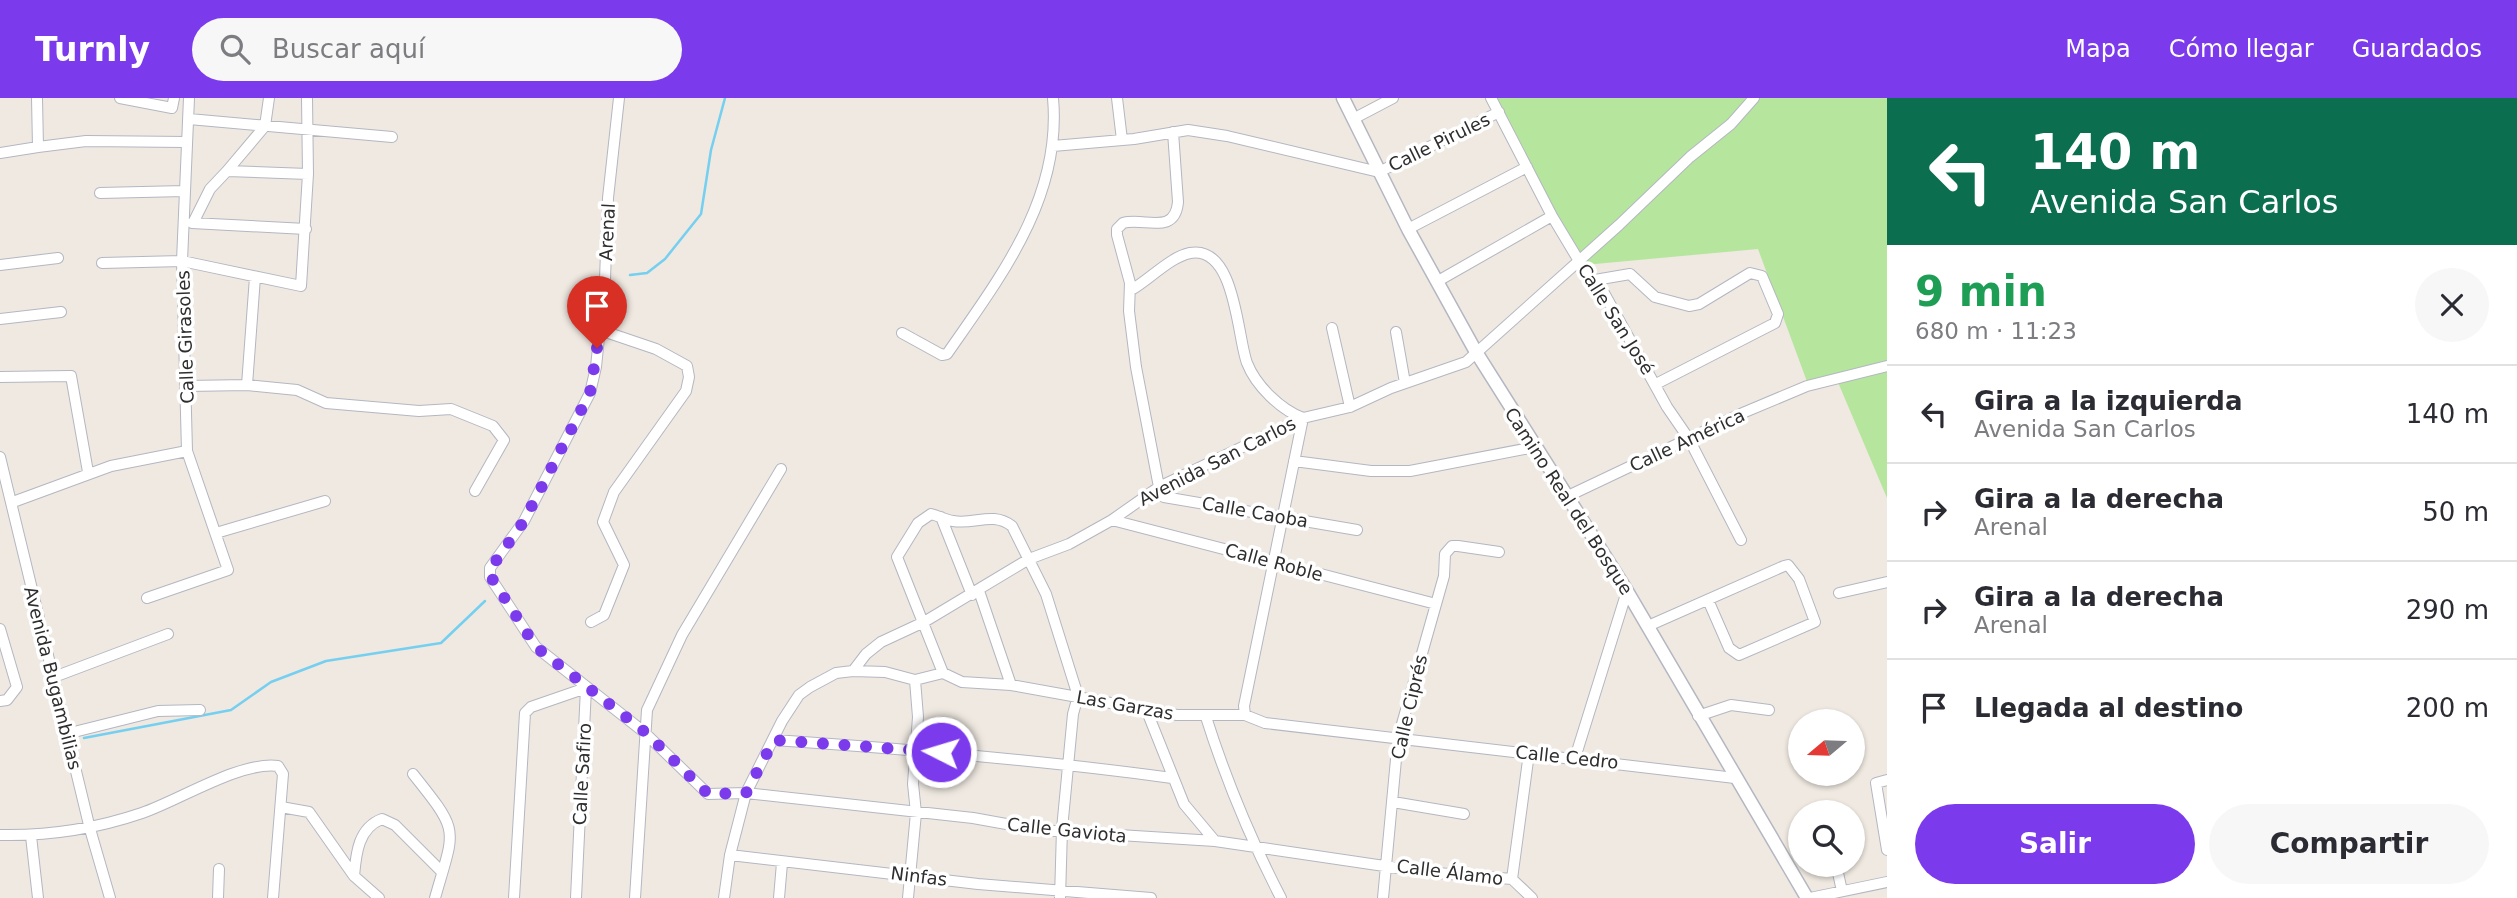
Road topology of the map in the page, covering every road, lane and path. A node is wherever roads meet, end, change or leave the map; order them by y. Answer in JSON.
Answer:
{"nodes":[{"id":1,"x":37,"y":98,"type":"edge"},
{"id":2,"x":120,"y":98,"type":"edge"},
{"id":3,"x":174,"y":98,"type":"edge"},
{"id":4,"x":189,"y":98,"type":"edge"},
{"id":5,"x":268,"y":98,"type":"edge"},
{"id":6,"x":307,"y":98,"type":"edge"},
{"id":7,"x":619,"y":98,"type":"edge"},
{"id":8,"x":1053,"y":98,"type":"edge"},
{"id":9,"x":1117,"y":98,"type":"edge"},
{"id":10,"x":1343,"y":98,"type":"edge"},
{"id":11,"x":1393,"y":98,"type":"edge"},
{"id":12,"x":1491,"y":98,"type":"edge"},
{"id":13,"x":1754,"y":98,"type":"edge"},
{"id":14,"x":1499,"y":113,"type":"junction"},
{"id":15,"x":189,"y":119,"type":"junction"},
{"id":16,"x":1353,"y":120,"type":"junction"},
{"id":17,"x":265,"y":126,"type":"junction"},
{"id":18,"x":308,"y":128,"type":"junction"},
{"id":19,"x":1172,"y":132,"type":"junction"},
{"id":20,"x":392,"y":137,"type":"dead end"},
{"id":21,"x":1122,"y":140,"type":"junction"},
{"id":22,"x":186,"y":142,"type":"junction"},
{"id":23,"x":1054,"y":146,"type":"junction"},
{"id":24,"x":38,"y":147,"type":"junction"},
{"id":25,"x":0,"y":153,"type":"edge"},
{"id":26,"x":1527,"y":167,"type":"junction"},
{"id":27,"x":227,"y":170,"type":"junction"},
{"id":28,"x":1379,"y":172,"type":"junction"},
{"id":29,"x":308,"y":174,"type":"junction"},
{"id":30,"x":184,"y":191,"type":"junction"},
{"id":31,"x":100,"y":193,"type":"dead end"},
{"id":32,"x":1552,"y":216,"type":"junction"},
{"id":33,"x":194,"y":221,"type":"junction"},
{"id":34,"x":306,"y":229,"type":"junction"},
{"id":35,"x":1408,"y":229,"type":"junction"},
{"id":36,"x":184,"y":230,"type":"junction"},
{"id":37,"x":58,"y":258,"type":"dead end"},
{"id":38,"x":182,"y":261,"type":"junction"},
{"id":39,"x":1579,"y":261,"type":"junction"},
{"id":40,"x":102,"y":263,"type":"dead end"},
{"id":41,"x":0,"y":265,"type":"edge"},
{"id":42,"x":255,"y":276,"type":"junction"},
{"id":43,"x":1595,"y":280,"type":"junction"},
{"id":44,"x":1438,"y":281,"type":"junction"},
{"id":45,"x":1131,"y":290,"type":"junction"},
{"id":46,"x":61,"y":312,"type":"dead end"},
{"id":47,"x":0,"y":318,"type":"edge"},
{"id":48,"x":1332,"y":328,"type":"dead end"},
{"id":49,"x":597,"y":329,"type":"junction"},
{"id":50,"x":1396,"y":332,"type":"dead end"},
{"id":51,"x":902,"y":333,"type":"dead end"},
{"id":52,"x":1476,"y":352,"type":"junction"},
{"id":53,"x":1887,"y":366,"type":"edge"},
{"id":54,"x":0,"y":377,"type":"edge"},
{"id":55,"x":1405,"y":383,"type":"junction"},
{"id":56,"x":1656,"y":384,"type":"junction"},
{"id":57,"x":247,"y":385,"type":"junction"},
{"id":58,"x":187,"y":386,"type":"junction"},
{"id":59,"x":1350,"y":407,"type":"junction"},
{"id":60,"x":1303,"y":418,"type":"junction"},
{"id":61,"x":1689,"y":439,"type":"junction"},
{"id":62,"x":1535,"y":447,"type":"junction"},
{"id":63,"x":187,"y":451,"type":"junction"},
{"id":64,"x":0,"y":457,"type":"edge"},
{"id":65,"x":1294,"y":461,"type":"junction"},
{"id":66,"x":781,"y":468,"type":"dead end"},
{"id":67,"x":88,"y":472,"type":"junction"},
{"id":68,"x":1157,"y":489,"type":"junction"},
{"id":69,"x":475,"y":491,"type":"dead end"},
{"id":70,"x":1568,"y":496,"type":"junction"},
{"id":71,"x":324,"y":501,"type":"dead end"},
{"id":72,"x":13,"y":502,"type":"junction"},
{"id":73,"x":941,"y":517,"type":"junction"},
{"id":74,"x":1285,"y":517,"type":"junction"},
{"id":75,"x":1112,"y":520,"type":"junction"},
{"id":76,"x":1357,"y":530,"type":"dead end"},
{"id":77,"x":216,"y":533,"type":"junction"},
{"id":78,"x":1741,"y":540,"type":"dead end"},
{"id":79,"x":1499,"y":552,"type":"dead end"},
{"id":80,"x":1029,"y":559,"type":"junction"},
{"id":81,"x":1275,"y":563,"type":"junction"},
{"id":82,"x":1887,"y":582,"type":"edge"},
{"id":83,"x":1627,"y":591,"type":"junction"},
{"id":84,"x":975,"y":593,"type":"junction"},
{"id":85,"x":1839,"y":593,"type":"dead end"},
{"id":86,"x":147,"y":598,"type":"dead end"},
{"id":87,"x":1708,"y":600,"type":"junction"},
{"id":88,"x":1436,"y":604,"type":"junction"},
{"id":89,"x":591,"y":622,"type":"dead end"},
{"id":90,"x":924,"y":622,"type":"junction"},
{"id":91,"x":1648,"y":626,"type":"junction"},
{"id":92,"x":0,"y":629,"type":"edge"},
{"id":93,"x":169,"y":634,"type":"dead end"},
{"id":94,"x":853,"y":671,"type":"junction"},
{"id":95,"x":943,"y":673,"type":"junction"},
{"id":96,"x":54,"y":677,"type":"junction"},
{"id":97,"x":915,"y":680,"type":"junction"},
{"id":98,"x":1011,"y":684,"type":"junction"},
{"id":99,"x":586,"y":688,"type":"junction"},
{"id":100,"x":1078,"y":696,"type":"junction"},
{"id":101,"x":0,"y":701,"type":"edge"},
{"id":102,"x":1146,"y":709,"type":"junction"},
{"id":103,"x":200,"y":710,"type":"dead end"},
{"id":104,"x":1769,"y":710,"type":"dead end"},
{"id":105,"x":1245,"y":715,"type":"junction"},
{"id":106,"x":1698,"y":716,"type":"junction"},
{"id":107,"x":1206,"y":717,"type":"junction"},
{"id":108,"x":645,"y":732,"type":"junction"},
{"id":109,"x":66,"y":734,"type":"junction"},
{"id":110,"x":1398,"y":738,"type":"junction"},
{"id":111,"x":774,"y":740,"type":"junction"},
{"id":112,"x":916,"y":749,"type":"junction"},
{"id":113,"x":1529,"y":753,"type":"junction"},
{"id":114,"x":1575,"y":758,"type":"junction"},
{"id":115,"x":1068,"y":764,"type":"junction"},
{"id":116,"x":413,"y":774,"type":"dead end"},
{"id":117,"x":1172,"y":778,"type":"junction"},
{"id":118,"x":1735,"y":778,"type":"junction"},
{"id":119,"x":1887,"y":780,"type":"edge"},
{"id":120,"x":746,"y":793,"type":"junction"},
{"id":121,"x":1393,"y":802,"type":"junction"},
{"id":122,"x":281,"y":807,"type":"junction"},
{"id":123,"x":916,"y":813,"type":"junction"},
{"id":124,"x":1189,"y":813,"type":"junction"},
{"id":125,"x":1464,"y":814,"type":"dead end"},
{"id":126,"x":1062,"y":829,"type":"junction"},
{"id":127,"x":90,"y":830,"type":"junction"},
{"id":128,"x":0,"y":835,"type":"edge"},
{"id":129,"x":31,"y":836,"type":"junction"},
{"id":130,"x":1197,"y":840,"type":"junction"},
{"id":131,"x":1215,"y":841,"type":"junction"},
{"id":132,"x":1255,"y":848,"type":"junction"},
{"id":133,"x":1887,"y":850,"type":"edge"},
{"id":134,"x":730,"y":855,"type":"junction"},
{"id":135,"x":782,"y":863,"type":"junction"},
{"id":136,"x":1387,"y":864,"type":"junction"},
{"id":137,"x":219,"y":869,"type":"dead end"},
{"id":138,"x":442,"y":872,"type":"junction"},
{"id":139,"x":910,"y":874,"type":"junction"},
{"id":140,"x":354,"y":876,"type":"junction"},
{"id":141,"x":1839,"y":877,"type":"edge"},
{"id":142,"x":1512,"y":879,"type":"junction"},
{"id":143,"x":1887,"y":882,"type":"edge"},
{"id":144,"x":1842,"y":891,"type":"junction"},
{"id":145,"x":1060,"y":893,"type":"edge"},
{"id":146,"x":38,"y":898,"type":"edge"},
{"id":147,"x":110,"y":898,"type":"edge"},
{"id":148,"x":218,"y":898,"type":"edge"},
{"id":149,"x":274,"y":898,"type":"edge"},
{"id":150,"x":379,"y":898,"type":"edge"},
{"id":151,"x":435,"y":898,"type":"edge"},
{"id":152,"x":514,"y":898,"type":"edge"},
{"id":153,"x":576,"y":898,"type":"edge"},
{"id":154,"x":635,"y":898,"type":"edge"},
{"id":155,"x":724,"y":898,"type":"edge"},
{"id":156,"x":779,"y":898,"type":"edge"},
{"id":157,"x":908,"y":898,"type":"edge"},
{"id":158,"x":1151,"y":898,"type":"edge"},
{"id":159,"x":1281,"y":898,"type":"edge"},
{"id":160,"x":1383,"y":898,"type":"edge"},
{"id":161,"x":1532,"y":898,"type":"edge"},
{"id":162,"x":1809,"y":898,"type":"edge"}],
"edges":[{"from":1,"to":24,"type":"street"},
{"from":2,"to":3,"type":"street"},
{"from":4,"to":15,"type":"street","name":"Calle Girasoles"},
{"from":5,"to":17,"type":"street"},
{"from":6,"to":18,"type":"street"},
{"from":7,"to":49,"type":"street","name":"Arenal"},
{"from":8,"to":23,"type":"street"},
{"from":9,"to":21,"type":"street"},
{"from":10,"to":16,"type":"street","name":"Camino Real del Bosque"},
{"from":11,"to":16,"type":"street"},
{"from":12,"to":14,"type":"street","name":"Calle San José"},
{"from":13,"to":39,"type":"street","name":"Avenida San Carlos"},
{"from":14,"to":26,"type":"street","name":"Calle San José"},
{"from":14,"to":28,"type":"street","name":"Calle Pirules"},
{"from":15,"to":17,"type":"street"},
{"from":15,"to":22,"type":"street","name":"Calle Girasoles"},
{"from":16,"to":28,"type":"street","name":"Camino Real del Bosque"},
{"from":17,"to":18,"type":"street"},
{"from":17,"to":27,"type":"street"},
{"from":18,"to":20,"type":"street"},
{"from":18,"to":29,"type":"street"},
{"from":19,"to":21,"type":"street"},
{"from":19,"to":28,"type":"street"},
{"from":19,"to":45,"type":"street"},
{"from":21,"to":23,"type":"street"},
{"from":22,"to":24,"type":"street"},
{"from":22,"to":30,"type":"street","name":"Calle Girasoles"},
{"from":23,"to":51,"type":"street"},
{"from":24,"to":25,"type":"street"},
{"from":26,"to":32,"type":"street","name":"Calle San José"},
{"from":26,"to":35,"type":"street"},
{"from":27,"to":29,"type":"street"},
{"from":27,"to":33,"type":"street"},
{"from":28,"to":35,"type":"street","name":"Camino Real del Bosque"},
{"from":29,"to":34,"type":"street"},
{"from":30,"to":31,"type":"street"},
{"from":30,"to":36,"type":"street","name":"Calle Girasoles"},
{"from":32,"to":39,"type":"street","name":"Calle San José"},
{"from":32,"to":44,"type":"street"},
{"from":33,"to":34,"type":"street"},
{"from":33,"to":36,"type":"street"},
{"from":34,"to":42,"type":"street"},
{"from":35,"to":44,"type":"street","name":"Camino Real del Bosque"},
{"from":36,"to":38,"type":"street","name":"Calle Girasoles"},
{"from":37,"to":41,"type":"street"},
{"from":38,"to":40,"type":"street"},
{"from":38,"to":42,"type":"street"},
{"from":38,"to":58,"type":"street","name":"Calle Girasoles"},
{"from":39,"to":43,"type":"street","name":"Calle San José"},
{"from":39,"to":52,"type":"street","name":"Avenida San Carlos"},
{"from":42,"to":57,"type":"street"},
{"from":43,"to":56,"type":"street","name":"Calle San José"},
{"from":43,"to":56,"type":"street"},
{"from":44,"to":52,"type":"street","name":"Camino Real del Bosque"},
{"from":45,"to":60,"type":"street"},
{"from":45,"to":68,"type":"street"},
{"from":46,"to":47,"type":"street"},
{"from":48,"to":59,"type":"street"},
{"from":49,"to":89,"type":"street"},
{"from":49,"to":99,"type":"street","name":"Arenal"},
{"from":50,"to":55,"type":"street"},
{"from":52,"to":55,"type":"street","name":"Avenida San Carlos"},
{"from":52,"to":62,"type":"street","name":"Camino Real del Bosque"},
{"from":53,"to":61,"type":"street","name":"Calle América"},
{"from":54,"to":67,"type":"street"},
{"from":55,"to":59,"type":"street","name":"Avenida San Carlos"},
{"from":56,"to":61,"type":"street","name":"Calle San José"},
{"from":57,"to":58,"type":"street"},
{"from":57,"to":69,"type":"street"},
{"from":58,"to":63,"type":"street","name":"Calle Girasoles"},
{"from":59,"to":60,"type":"street","name":"Avenida San Carlos"},
{"from":60,"to":65,"type":"street"},
{"from":60,"to":68,"type":"street","name":"Avenida San Carlos"},
{"from":61,"to":70,"type":"street","name":"Calle América"},
{"from":61,"to":78,"type":"street","name":"Calle San José"},
{"from":62,"to":65,"type":"street"},
{"from":62,"to":70,"type":"street","name":"Camino Real del Bosque"},
{"from":63,"to":67,"type":"street"},
{"from":63,"to":77,"type":"street","name":"Calle Girasoles"},
{"from":64,"to":72,"type":"street","name":"Avenida Bugambilias"},
{"from":65,"to":74,"type":"street"},
{"from":66,"to":108,"type":"street"},
{"from":67,"to":72,"type":"street"},
{"from":68,"to":74,"type":"street","name":"Calle Caoba"},
{"from":68,"to":75,"type":"street","name":"Avenida San Carlos"},
{"from":70,"to":83,"type":"street","name":"Camino Real del Bosque"},
{"from":71,"to":77,"type":"street"},
{"from":72,"to":96,"type":"street","name":"Avenida Bugambilias"},
{"from":73,"to":80,"type":"street"},
{"from":73,"to":84,"type":"street"},
{"from":73,"to":90,"type":"street"},
{"from":74,"to":76,"type":"street","name":"Calle Caoba"},
{"from":74,"to":81,"type":"street"},
{"from":75,"to":80,"type":"street","name":"Avenida San Carlos"},
{"from":75,"to":81,"type":"street","name":"Calle Roble"},
{"from":77,"to":86,"type":"street","name":"Calle Girasoles"},
{"from":79,"to":88,"type":"street","name":"Calle Ciprés"},
{"from":80,"to":84,"type":"street","name":"Avenida San Carlos"},
{"from":80,"to":100,"type":"street"},
{"from":81,"to":88,"type":"street","name":"Calle Roble"},
{"from":81,"to":105,"type":"street"},
{"from":82,"to":85,"type":"street"},
{"from":83,"to":91,"type":"street","name":"Camino Real del Bosque"},
{"from":83,"to":114,"type":"street"},
{"from":84,"to":90,"type":"street","name":"Avenida San Carlos"},
{"from":84,"to":98,"type":"street"},
{"from":87,"to":87,"type":"street"},
{"from":87,"to":91,"type":"street"},
{"from":88,"to":110,"type":"street","name":"Calle Ciprés"},
{"from":90,"to":94,"type":"street","name":"Avenida San Carlos"},
{"from":90,"to":95,"type":"street"},
{"from":91,"to":106,"type":"street","name":"Camino Real del Bosque"},
{"from":92,"to":101,"type":"street"},
{"from":93,"to":96,"type":"street"},
{"from":94,"to":97,"type":"street"},
{"from":94,"to":111,"type":"street","name":"Avenida San Carlos"},
{"from":95,"to":97,"type":"street"},
{"from":95,"to":98,"type":"street","name":"Las Garzas"},
{"from":96,"to":109,"type":"street","name":"Avenida Bugambilias"},
{"from":97,"to":112,"type":"street"},
{"from":98,"to":100,"type":"street","name":"Las Garzas"},
{"from":99,"to":108,"type":"street","name":"Arenal"},
{"from":99,"to":152,"type":"street"},
{"from":99,"to":153,"type":"street","name":"Calle Safiro"},
{"from":100,"to":102,"type":"street","name":"Las Garzas"},
{"from":100,"to":115,"type":"street"},
{"from":102,"to":107,"type":"street","name":"Las Garzas"},
{"from":102,"to":117,"type":"street"},
{"from":103,"to":109,"type":"street"},
{"from":104,"to":106,"type":"street"},
{"from":105,"to":107,"type":"street","name":"Las Garzas"},
{"from":105,"to":110,"type":"street","name":"Las Garzas"},
{"from":106,"to":118,"type":"street","name":"Camino Real del Bosque"},
{"from":107,"to":132,"type":"street"},
{"from":108,"to":120,"type":"street","name":"Arenal"},
{"from":108,"to":154,"type":"street"},
{"from":109,"to":127,"type":"street","name":"Avenida Bugambilias"},
{"from":110,"to":113,"type":"street","name":"Calle Cedro"},
{"from":110,"to":121,"type":"street","name":"Calle Ciprés"},
{"from":111,"to":112,"type":"street"},
{"from":111,"to":120,"type":"street","name":"Avenida San Carlos"},
{"from":112,"to":115,"type":"street"},
{"from":112,"to":123,"type":"street"},
{"from":113,"to":114,"type":"street","name":"Calle Cedro"},
{"from":113,"to":142,"type":"street"},
{"from":114,"to":118,"type":"street","name":"Calle Cedro"},
{"from":115,"to":117,"type":"street"},
{"from":115,"to":126,"type":"street"},
{"from":116,"to":138,"type":"street"},
{"from":117,"to":124,"type":"street"},
{"from":118,"to":162,"type":"street","name":"Camino Real del Bosque"},
{"from":119,"to":133,"type":"street"},
{"from":120,"to":123,"type":"street","name":"Calle Gaviota"},
{"from":120,"to":134,"type":"street","name":"Avenida San Carlos"},
{"from":121,"to":125,"type":"street"},
{"from":121,"to":136,"type":"street","name":"Calle Ciprés"},
{"from":122,"to":127,"type":"street"},
{"from":122,"to":140,"type":"street"},
{"from":122,"to":149,"type":"street"},
{"from":123,"to":126,"type":"street","name":"Calle Gaviota"},
{"from":123,"to":139,"type":"street"},
{"from":124,"to":130,"type":"street"},
{"from":124,"to":131,"type":"street"},
{"from":126,"to":130,"type":"street","name":"Calle Gaviota"},
{"from":126,"to":145,"type":"street"},
{"from":127,"to":129,"type":"street"},
{"from":127,"to":147,"type":"street","name":"Avenida Bugambilias"},
{"from":128,"to":129,"type":"street"},
{"from":129,"to":146,"type":"street"},
{"from":130,"to":131,"type":"street","name":"Calle Gaviota"},
{"from":131,"to":132,"type":"street","name":"Calle Gaviota"},
{"from":132,"to":136,"type":"street","name":"Calle Gaviota"},
{"from":132,"to":159,"type":"street"},
{"from":134,"to":135,"type":"street","name":"Ninfas"},
{"from":134,"to":155,"type":"street","name":"Avenida San Carlos"},
{"from":135,"to":139,"type":"street","name":"Ninfas"},
{"from":135,"to":156,"type":"street"},
{"from":136,"to":142,"type":"street","name":"Calle Álamo"},
{"from":136,"to":160,"type":"street","name":"Calle Ciprés"},
{"from":137,"to":148,"type":"street"},
{"from":138,"to":140,"type":"street"},
{"from":138,"to":151,"type":"street"},
{"from":139,"to":145,"type":"street","name":"Ninfas"},
{"from":139,"to":157,"type":"street"},
{"from":140,"to":150,"type":"street"},
{"from":141,"to":144,"type":"street"},
{"from":142,"to":161,"type":"street"},
{"from":143,"to":144,"type":"street"},
{"from":144,"to":162,"type":"street"},
{"from":145,"to":158,"type":"street","name":"Ninfas"}]}
